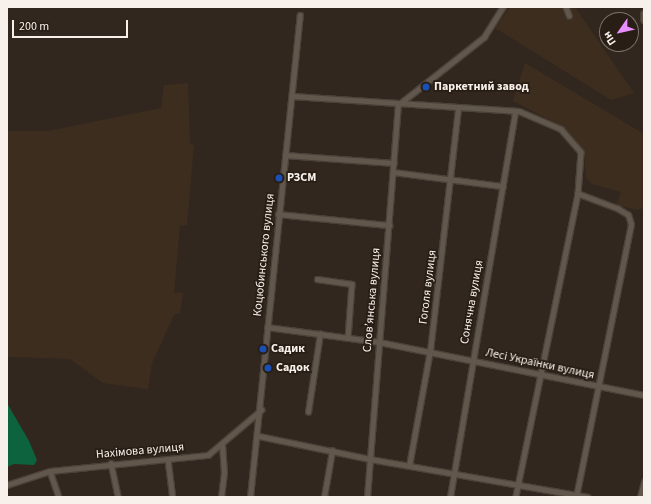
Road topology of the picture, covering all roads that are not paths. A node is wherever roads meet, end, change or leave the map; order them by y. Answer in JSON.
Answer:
{"nodes":[{"id":1,"x":503,"y":7,"type":"edge"},
{"id":2,"x":566,"y":7,"type":"edge"},
{"id":3,"x":644,"y":13,"type":"edge"},
{"id":4,"x":569,"y":15,"type":"dead end"},
{"id":5,"x":300,"y":16,"type":"dead end"},
{"id":6,"x":644,"y":20,"type":"edge"},
{"id":7,"x":292,"y":96,"type":"junction"},
{"id":8,"x":398,"y":105,"type":"junction"},
{"id":9,"x":458,"y":108,"type":"junction"},
{"id":10,"x":515,"y":111,"type":"junction"},
{"id":11,"x":285,"y":154,"type":"junction"},
{"id":12,"x":394,"y":163,"type":"junction"},
{"id":13,"x":393,"y":172,"type":"junction"},
{"id":14,"x":450,"y":176,"type":"junction"},
{"id":15,"x":503,"y":186,"type":"junction"},
{"id":16,"x":578,"y":194,"type":"junction"},
{"id":17,"x":278,"y":214,"type":"junction"},
{"id":18,"x":388,"y":226,"type":"junction"},
{"id":19,"x":317,"y":279,"type":"dead end"},
{"id":20,"x":266,"y":326,"type":"junction"},
{"id":21,"x":320,"y":334,"type":"junction"},
{"id":22,"x":348,"y":338,"type":"junction"},
{"id":23,"x":379,"y":342,"type":"junction"},
{"id":24,"x":430,"y":351,"type":"junction"},
{"id":25,"x":473,"y":360,"type":"junction"},
{"id":26,"x":541,"y":375,"type":"junction"},
{"id":27,"x":599,"y":386,"type":"junction"},
{"id":28,"x":644,"y":395,"type":"edge"},
{"id":29,"x":261,"y":410,"type":"junction"},
{"id":30,"x":308,"y":412,"type":"dead end"},
{"id":31,"x":259,"y":436,"type":"junction"},
{"id":32,"x":222,"y":444,"type":"junction"},
{"id":33,"x":332,"y":451,"type":"junction"},
{"id":34,"x":168,"y":459,"type":"junction"},
{"id":35,"x":370,"y":459,"type":"junction"},
{"id":36,"x":111,"y":463,"type":"junction"},
{"id":37,"x":409,"y":466,"type":"junction"},
{"id":38,"x":50,"y":471,"type":"junction"},
{"id":39,"x":454,"y":474,"type":"junction"},
{"id":40,"x":644,"y":482,"type":"edge"},
{"id":41,"x":7,"y":485,"type":"edge"},
{"id":42,"x":519,"y":485,"type":"junction"},
{"id":43,"x":577,"y":496,"type":"edge"},
{"id":44,"x":59,"y":497,"type":"edge"},
{"id":45,"x":118,"y":497,"type":"edge"},
{"id":46,"x":173,"y":497,"type":"edge"},
{"id":47,"x":221,"y":497,"type":"edge"},
{"id":48,"x":250,"y":497,"type":"edge"},
{"id":49,"x":324,"y":497,"type":"edge"},
{"id":50,"x":367,"y":497,"type":"edge"},
{"id":51,"x":450,"y":497,"type":"edge"},
{"id":52,"x":516,"y":497,"type":"edge"},
{"id":53,"x":588,"y":497,"type":"edge"},
{"id":54,"x":640,"y":497,"type":"edge"}],
"edges":[{"from":1,"to":8,"type":"street"},
{"from":2,"to":4,"type":"street"},
{"from":3,"to":6,"type":"street"},
{"from":5,"to":7,"type":"street","name":"Коцюбинського вулиця"},
{"from":7,"to":8,"type":"street"},
{"from":7,"to":11,"type":"street","name":"Коцюбинського вулиця"},
{"from":8,"to":9,"type":"street"},
{"from":8,"to":12,"type":"street","name":"Слов’янська вулиця"},
{"from":9,"to":10,"type":"street"},
{"from":9,"to":14,"type":"street","name":"Гоголя вулиця"},
{"from":10,"to":15,"type":"street","name":"Сонячна вулиця"},
{"from":10,"to":16,"type":"street"},
{"from":11,"to":12,"type":"street"},
{"from":11,"to":17,"type":"street","name":"Коцюбинського вулиця"},
{"from":12,"to":13,"type":"street","name":"Слов’янська вулиця"},
{"from":13,"to":14,"type":"street"},
{"from":13,"to":18,"type":"street","name":"Слов’янська вулиця"},
{"from":14,"to":15,"type":"street"},
{"from":14,"to":24,"type":"street","name":"Гоголя вулиця"},
{"from":15,"to":25,"type":"street","name":"Сонячна вулиця"},
{"from":16,"to":26,"type":"street"},
{"from":16,"to":27,"type":"street"},
{"from":17,"to":18,"type":"street"},
{"from":17,"to":20,"type":"street","name":"Коцюбинського вулиця"},
{"from":18,"to":23,"type":"street","name":"Слов’янська вулиця"},
{"from":19,"to":22,"type":"street"},
{"from":20,"to":21,"type":"street","name":"Лесі Українки вулиця"},
{"from":20,"to":29,"type":"street","name":"Коцюбинського вулиця"},
{"from":21,"to":22,"type":"street","name":"Лесі Українки вулиця"},
{"from":21,"to":30,"type":"street"},
{"from":22,"to":23,"type":"street","name":"Лесі Українки вулиця"},
{"from":23,"to":24,"type":"street","name":"Лесі Українки вулиця"},
{"from":23,"to":35,"type":"street","name":"Слов’янська вулиця"},
{"from":24,"to":25,"type":"street","name":"Лесі Українки вулиця"},
{"from":24,"to":37,"type":"street","name":"Гоголя вулиця"},
{"from":25,"to":26,"type":"street","name":"Лесі Українки вулиця"},
{"from":25,"to":39,"type":"street","name":"Сонячна вулиця"},
{"from":26,"to":27,"type":"street","name":"Лесі Українки вулиця"},
{"from":26,"to":42,"type":"street"},
{"from":27,"to":28,"type":"street","name":"Лесі Українки вулиця"},
{"from":27,"to":43,"type":"street"},
{"from":29,"to":31,"type":"street","name":"Коцюбинського вулиця"},
{"from":29,"to":32,"type":"street","name":"Нахімова вулиця"},
{"from":31,"to":33,"type":"street"},
{"from":31,"to":48,"type":"street","name":"Коцюбинського вулиця"},
{"from":32,"to":34,"type":"street","name":"Нахімова вулиця"},
{"from":32,"to":47,"type":"street"},
{"from":33,"to":35,"type":"street"},
{"from":33,"to":49,"type":"street"},
{"from":34,"to":36,"type":"street","name":"Нахімова вулиця"},
{"from":34,"to":46,"type":"street"},
{"from":35,"to":37,"type":"street"},
{"from":35,"to":50,"type":"street","name":"Слов’янська вулиця"},
{"from":36,"to":38,"type":"street","name":"Нахімова вулиця"},
{"from":36,"to":45,"type":"street"},
{"from":37,"to":39,"type":"street"},
{"from":38,"to":41,"type":"street","name":"Нахімова вулиця"},
{"from":38,"to":44,"type":"street"},
{"from":39,"to":42,"type":"street"},
{"from":39,"to":51,"type":"street","name":"Сонячна вулиця"},
{"from":40,"to":54,"type":"street"},
{"from":42,"to":43,"type":"street"},
{"from":42,"to":52,"type":"street"},
{"from":43,"to":53,"type":"street"}]}
